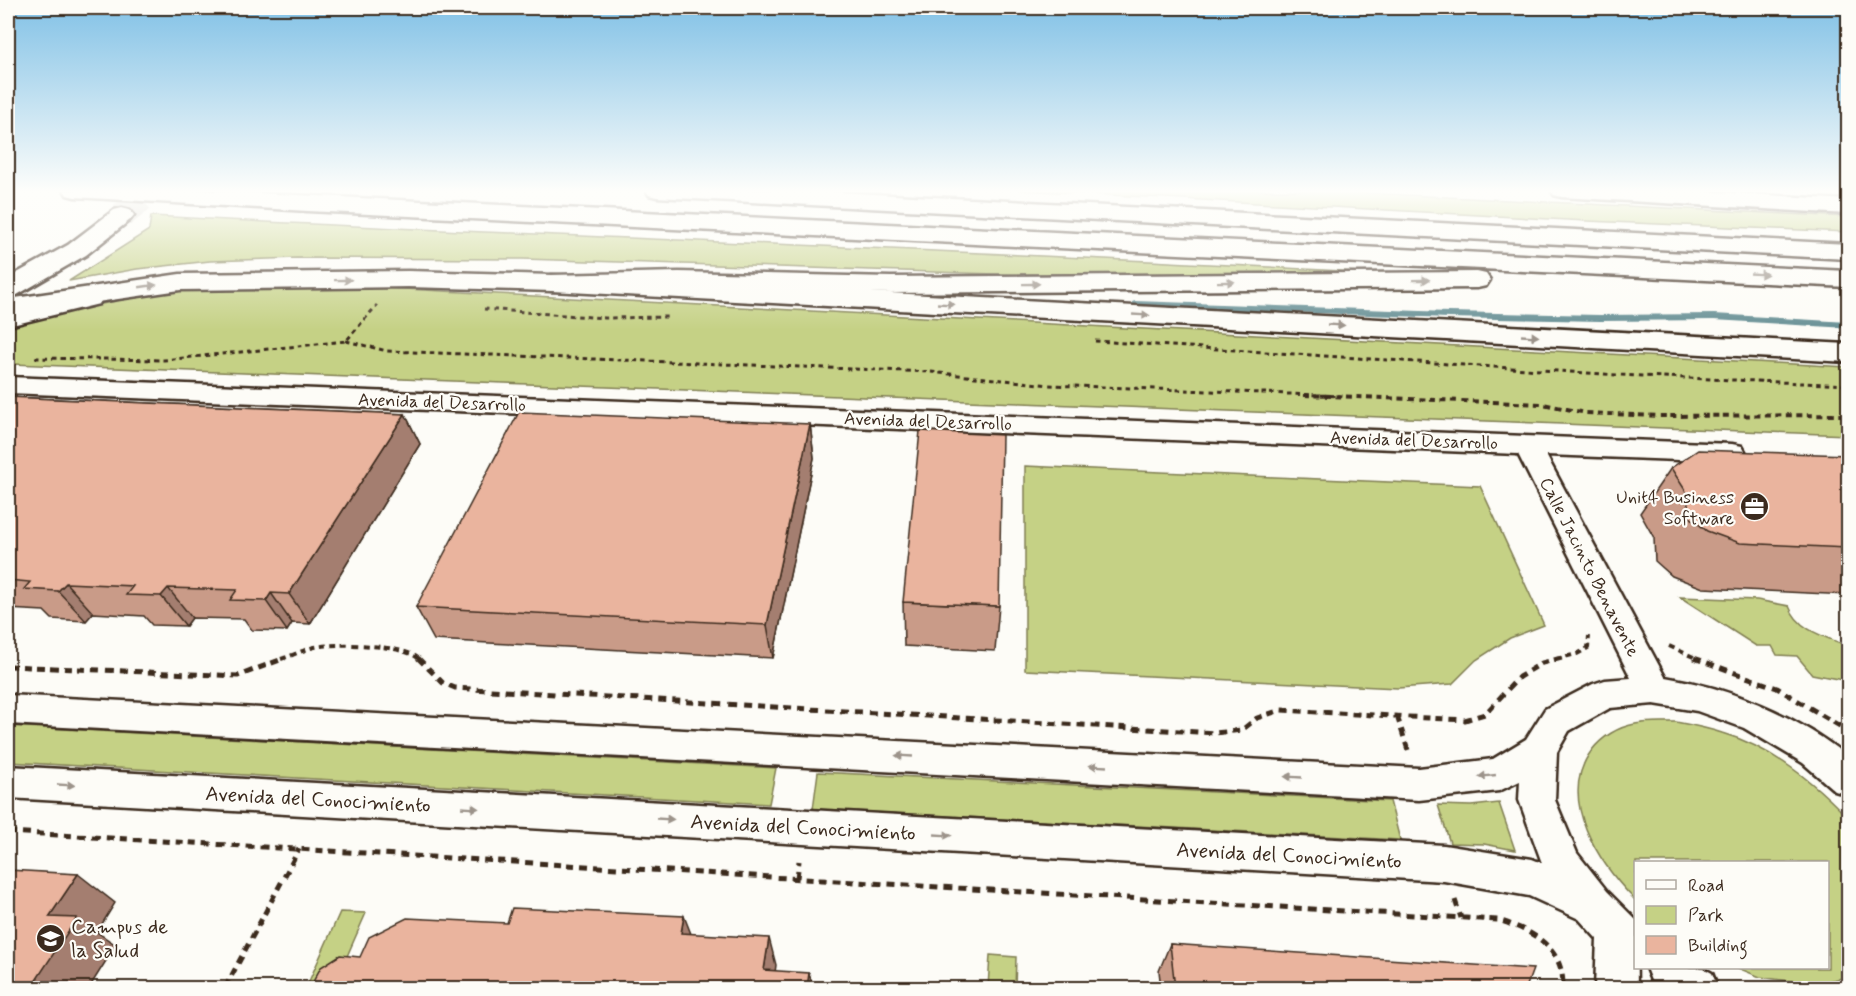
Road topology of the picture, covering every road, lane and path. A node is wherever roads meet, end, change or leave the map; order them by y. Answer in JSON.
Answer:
{"nodes":[{"id":1,"x":94,"y":236,"type":"tunnel mouth"},
{"id":2,"x":983,"y":236,"type":"edge"},
{"id":3,"x":1550,"y":236,"type":"edge"},
{"id":4,"x":1848,"y":252,"type":"edge"},
{"id":5,"x":1701,"y":271,"type":"junction"},
{"id":6,"x":1848,"y":279,"type":"edge"},
{"id":7,"x":552,"y":283,"type":"junction"},
{"id":8,"x":8,"y":289,"type":"edge"},
{"id":9,"x":119,"y":290,"type":"junction"},
{"id":10,"x":370,"y":300,"type":"dead end"},
{"id":11,"x":8,"y":307,"type":"edge"},
{"id":12,"x":478,"y":308,"type":"dead end"},
{"id":13,"x":678,"y":317,"type":"dead end"},
{"id":14,"x":8,"y":318,"type":"edge"},
{"id":15,"x":1087,"y":340,"type":"dead end"},
{"id":16,"x":346,"y":341,"type":"junction"},
{"id":17,"x":1848,"y":353,"type":"edge"},
{"id":18,"x":30,"y":359,"type":"dead end"},
{"id":19,"x":8,"y":385,"type":"edge"},
{"id":20,"x":1848,"y":385,"type":"edge"},
{"id":21,"x":1848,"y":415,"type":"edge"},
{"id":22,"x":1527,"y":445,"type":"junction"},
{"id":23,"x":1753,"y":454,"type":"edge"},
{"id":24,"x":1585,"y":628,"type":"dead end"},
{"id":25,"x":1665,"y":644,"type":"dead end"},
{"id":26,"x":8,"y":666,"type":"edge"},
{"id":27,"x":1654,"y":690,"type":"junction"},
{"id":28,"x":8,"y":709,"type":"edge"},
{"id":29,"x":1848,"y":731,"type":"edge"},
{"id":30,"x":1539,"y":750,"type":"junction"},
{"id":31,"x":1848,"y":779,"type":"edge"},
{"id":32,"x":8,"y":782,"type":"edge"},
{"id":33,"x":8,"y":832,"type":"edge"},
{"id":34,"x":299,"y":849,"type":"junction"},
{"id":35,"x":1615,"y":927,"type":"edge"},
{"id":36,"x":1668,"y":969,"type":"edge"},
{"id":37,"x":225,"y":988,"type":"edge"},
{"id":38,"x":1563,"y":988,"type":"edge"},
{"id":39,"x":1616,"y":988,"type":"edge"},
{"id":40,"x":1697,"y":988,"type":"edge"}],
"edges":[{"from":1,"to":8,"type":"main road"},
{"from":2,"to":5,"type":"main road"},
{"from":3,"to":4,"type":"main road"},
{"from":5,"to":6,"type":"main road","one_way":true},
{"from":7,"to":5,"type":"main road","one_way":true},
{"from":9,"to":7,"type":"main road","one_way":true},
{"from":7,"to":17,"type":"main road","one_way":true},
{"from":9,"to":11,"type":"main road"},
{"from":9,"to":14,"type":"main road"},
{"from":10,"to":16,"type":"path"},
{"from":12,"to":13,"type":"path"},
{"from":15,"to":20,"type":"path"},
{"from":16,"to":18,"type":"path"},
{"from":16,"to":21,"type":"path"},
{"from":19,"to":22,"type":"street","name":"Avenida del Desarrollo"},
{"from":22,"to":23,"type":"street","name":"Avenida del Desarrollo"},
{"from":22,"to":27,"type":"street","name":"Calle Jacinto Benavente"},
{"from":24,"to":26,"type":"path"},
{"from":25,"to":29,"type":"path"},
{"from":27,"to":30,"type":"street"},
{"from":27,"to":31,"type":"street"},
{"from":30,"to":28,"type":"street","one_way":true},
{"from":30,"to":35,"type":"street"},
{"from":32,"to":35,"type":"street","name":"Avenida del Conocimiento","one_way":true},
{"from":33,"to":34,"type":"path"},
{"from":34,"to":37,"type":"path"},
{"from":34,"to":38,"type":"path"},
{"from":35,"to":39,"type":"street"},
{"from":36,"to":40,"type":"street"}]}
